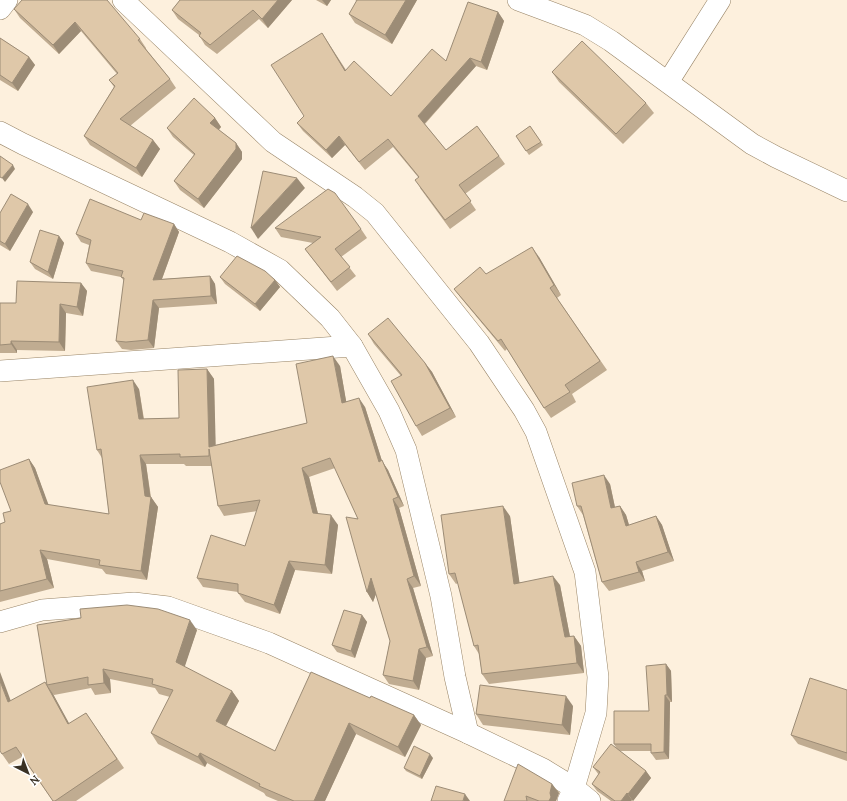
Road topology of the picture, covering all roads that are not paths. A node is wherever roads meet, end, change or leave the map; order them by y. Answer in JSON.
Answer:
{"nodes":[{"id":1,"x":7,"y":0,"type":"edge"},
{"id":2,"x":123,"y":0,"type":"edge"},
{"id":3,"x":518,"y":0,"type":"edge"},
{"id":4,"x":720,"y":0,"type":"edge"},
{"id":5,"x":0,"y":9,"type":"edge"},
{"id":6,"x":668,"y":82,"type":"junction"},
{"id":7,"x":0,"y":132,"type":"edge"},
{"id":8,"x":847,"y":191,"type":"edge"},
{"id":9,"x":352,"y":346,"type":"junction"},
{"id":10,"x":0,"y":371,"type":"edge"},
{"id":11,"x":0,"y":622,"type":"edge"},
{"id":12,"x":468,"y":733,"type":"junction"},
{"id":13,"x":571,"y":794,"type":"edge"},
{"id":14,"x":590,"y":801,"type":"edge"}],
"edges":[{"from":1,"to":5,"type":"street"},
{"from":2,"to":13,"type":"street"},
{"from":3,"to":6,"type":"street"},
{"from":4,"to":6,"type":"street"},
{"from":6,"to":8,"type":"street"},
{"from":7,"to":9,"type":"street"},
{"from":9,"to":10,"type":"street"},
{"from":9,"to":12,"type":"street"},
{"from":11,"to":12,"type":"street"},
{"from":12,"to":13,"type":"street"},
{"from":13,"to":14,"type":"street"}]}
